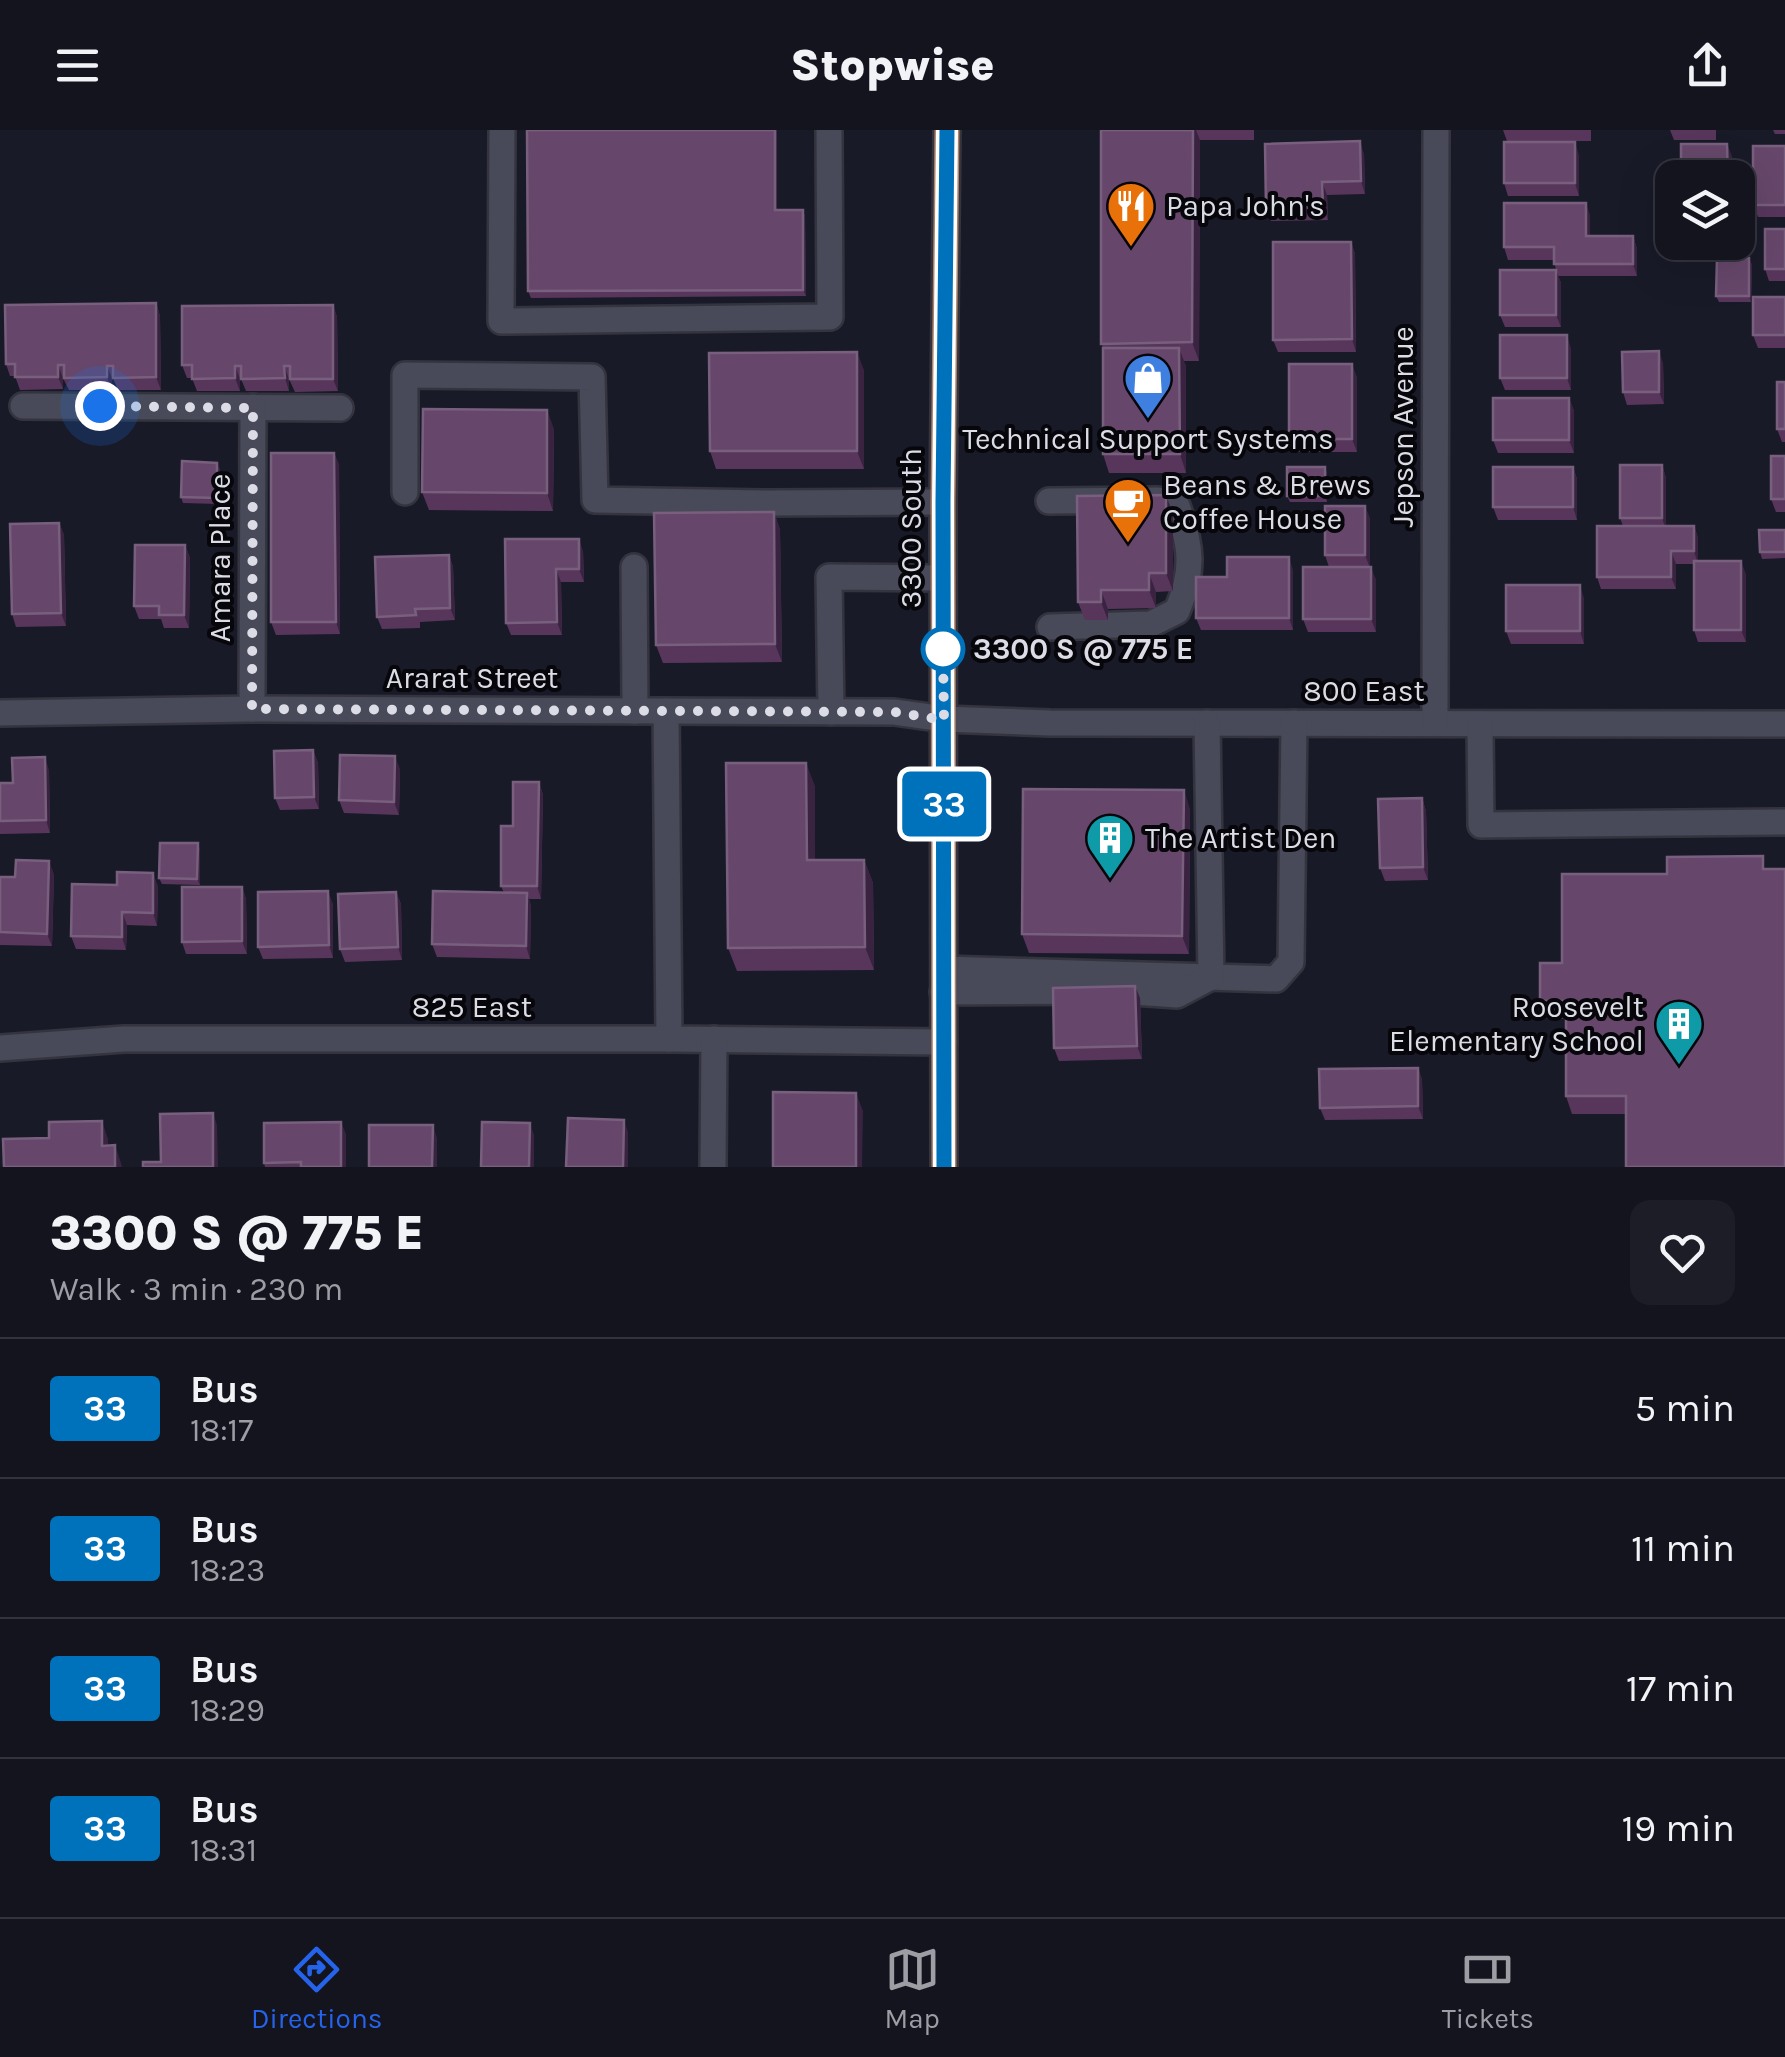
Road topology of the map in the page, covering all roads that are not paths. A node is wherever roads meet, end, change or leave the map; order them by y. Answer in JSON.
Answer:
{"nodes":[{"id":1,"x":502,"y":130,"type":"edge"},
{"id":2,"x":829,"y":130,"type":"edge"},
{"id":3,"x":947,"y":130,"type":"edge"},
{"id":4,"x":1436,"y":130,"type":"edge"},
{"id":5,"x":23,"y":406,"type":"dead end"},
{"id":6,"x":253,"y":408,"type":"junction"},
{"id":7,"x":340,"y":408,"type":"dead end"},
{"id":8,"x":405,"y":492,"type":"dead end"},
{"id":9,"x":1049,"y":500,"type":"dead end"},
{"id":10,"x":943,"y":502,"type":"junction"},
{"id":11,"x":634,"y":567,"type":"dead end"},
{"id":12,"x":943,"y":578,"type":"junction"},
{"id":13,"x":1050,"y":627,"type":"dead end"},
{"id":14,"x":252,"y":709,"type":"junction"},
{"id":15,"x":636,"y":711,"type":"junction"},
{"id":16,"x":666,"y":711,"type":"junction"},
{"id":17,"x":0,"y":712,"type":"edge"},
{"id":18,"x":831,"y":712,"type":"junction"},
{"id":19,"x":944,"y":720,"type":"junction"},
{"id":20,"x":1208,"y":724,"type":"junction"},
{"id":21,"x":1294,"y":724,"type":"junction"},
{"id":22,"x":1435,"y":724,"type":"junction"},
{"id":23,"x":1480,"y":724,"type":"junction"},
{"id":24,"x":1785,"y":724,"type":"edge"},
{"id":25,"x":1785,"y":822,"type":"edge"},
{"id":26,"x":1211,"y":977,"type":"junction"},
{"id":27,"x":943,"y":980,"type":"junction"},
{"id":28,"x":668,"y":1039,"type":"junction"},
{"id":29,"x":714,"y":1040,"type":"junction"},
{"id":30,"x":944,"y":1042,"type":"junction"},
{"id":31,"x":0,"y":1048,"type":"edge"},
{"id":32,"x":713,"y":1167,"type":"edge"},
{"id":33,"x":944,"y":1167,"type":"edge"}],
"edges":[{"from":1,"to":2,"type":"street"},
{"from":3,"to":10,"type":"main road","name":"3300 South"},
{"from":4,"to":22,"type":"street","name":"Jepson Avenue"},
{"from":5,"to":6,"type":"street"},
{"from":6,"to":7,"type":"street"},
{"from":6,"to":14,"type":"street","name":"Amara Place"},
{"from":8,"to":10,"type":"street"},
{"from":9,"to":13,"type":"street"},
{"from":10,"to":12,"type":"main road","name":"3300 South"},
{"from":11,"to":15,"type":"street"},
{"from":12,"to":18,"type":"street"},
{"from":12,"to":19,"type":"main road","name":"3300 South"},
{"from":14,"to":15,"type":"street","name":"Ararat Street"},
{"from":14,"to":17,"type":"street","name":"Ararat Street"},
{"from":15,"to":16,"type":"street","name":"Ararat Street"},
{"from":16,"to":18,"type":"street","name":"Ararat Street"},
{"from":16,"to":28,"type":"street"},
{"from":18,"to":19,"type":"street","name":"Ararat Street"},
{"from":19,"to":20,"type":"street","name":"800 East"},
{"from":19,"to":27,"type":"main road","name":"3300 South"},
{"from":20,"to":21,"type":"street","name":"800 East"},
{"from":20,"to":26,"type":"street"},
{"from":21,"to":22,"type":"street","name":"800 East"},
{"from":21,"to":26,"type":"street"},
{"from":22,"to":23,"type":"street","name":"800 East"},
{"from":23,"to":24,"type":"street","name":"800 East"},
{"from":23,"to":25,"type":"street"},
{"from":26,"to":27,"type":"street"},
{"from":27,"to":30,"type":"main road","name":"3300 South"},
{"from":28,"to":29,"type":"street","name":"825 East"},
{"from":28,"to":31,"type":"street","name":"825 East"},
{"from":29,"to":30,"type":"street","name":"825 East"},
{"from":29,"to":32,"type":"street"},
{"from":30,"to":33,"type":"main road","name":"3300 South"}]}
